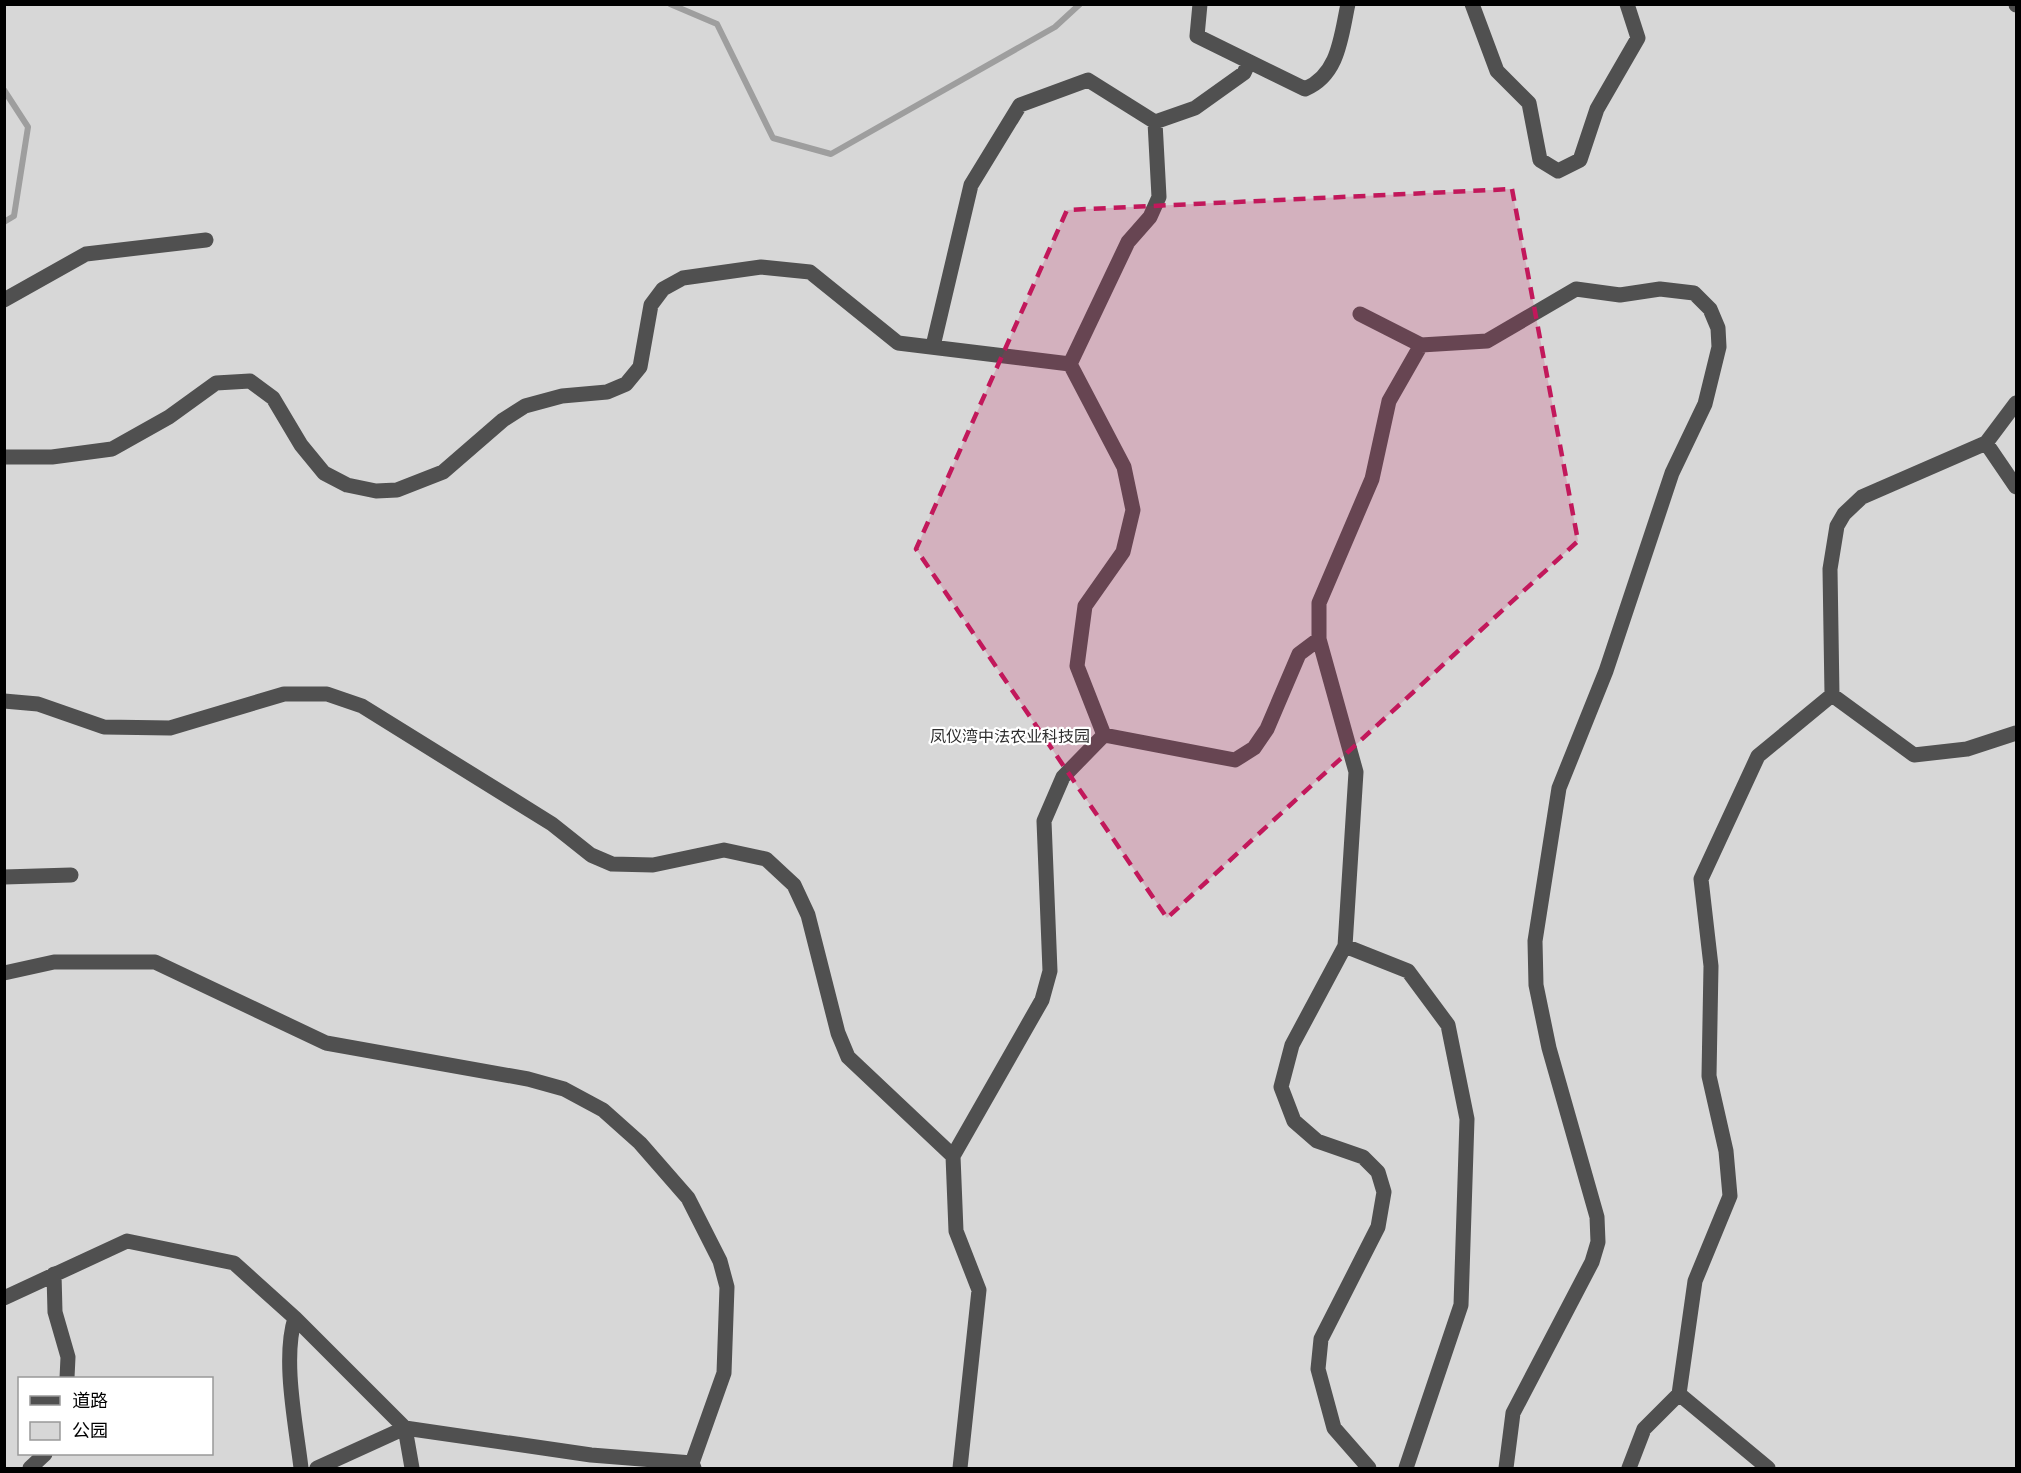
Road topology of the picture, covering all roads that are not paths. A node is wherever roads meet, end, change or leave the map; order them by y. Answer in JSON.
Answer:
{"nodes":[{"id":1,"x":1200,"y":4,"type":"edge"},
{"id":2,"x":1348,"y":4,"type":"edge"},
{"id":3,"x":1472,"y":4,"type":"edge"},
{"id":4,"x":1627,"y":4,"type":"edge"},
{"id":5,"x":1249,"y":62,"type":"junction"},
{"id":6,"x":1155,"y":122,"type":"junction"},
{"id":7,"x":206,"y":240,"type":"dead end"},
{"id":8,"x":4,"y":300,"type":"edge"},
{"id":9,"x":1360,"y":314,"type":"dead end"},
{"id":10,"x":1421,"y":345,"type":"junction"},
{"id":11,"x":933,"y":346,"type":"junction"},
{"id":12,"x":1070,"y":364,"type":"junction"},
{"id":13,"x":2016,"y":403,"type":"edge"},
{"id":14,"x":1986,"y":443,"type":"junction"},
{"id":15,"x":4,"y":457,"type":"edge"},
{"id":16,"x":2016,"y":487,"type":"edge"},
{"id":17,"x":1319,"y":639,"type":"junction"},
{"id":18,"x":1832,"y":695,"type":"junction"},
{"id":19,"x":4,"y":701,"type":"edge"},
{"id":20,"x":2016,"y":733,"type":"edge"},
{"id":21,"x":1104,"y":735,"type":"junction"},
{"id":22,"x":71,"y":875,"type":"dead end"},
{"id":23,"x":4,"y":877,"type":"edge"},
{"id":24,"x":1345,"y":946,"type":"junction"},
{"id":25,"x":4,"y":973,"type":"edge"},
{"id":26,"x":953,"y":1156,"type":"junction"},
{"id":27,"x":54,"y":1274,"type":"junction"},
{"id":28,"x":4,"y":1298,"type":"edge"},
{"id":29,"x":295,"y":1318,"type":"junction"},
{"id":30,"x":67,"y":1377,"type":"edge"},
{"id":31,"x":1679,"y":1394,"type":"junction"},
{"id":32,"x":405,"y":1428,"type":"junction"},
{"id":33,"x":44,"y":1455,"type":"edge"},
{"id":34,"x":693,"y":1466,"type":"edge"},
{"id":35,"x":30,"y":1468,"type":"edge"},
{"id":36,"x":302,"y":1468,"type":"edge"},
{"id":37,"x":317,"y":1468,"type":"edge"},
{"id":38,"x":412,"y":1468,"type":"edge"},
{"id":39,"x":960,"y":1468,"type":"edge"},
{"id":40,"x":1369,"y":1468,"type":"edge"},
{"id":41,"x":1406,"y":1468,"type":"edge"},
{"id":42,"x":1506,"y":1468,"type":"edge"},
{"id":43,"x":1629,"y":1468,"type":"edge"},
{"id":44,"x":1768,"y":1468,"type":"edge"}],
"edges":[{"from":1,"to":5,"type":"street"},
{"from":2,"to":5,"type":"street"},
{"from":3,"to":4,"type":"street"},
{"from":5,"to":6,"type":"street"},
{"from":6,"to":11,"type":"street"},
{"from":6,"to":12,"type":"street"},
{"from":7,"to":8,"type":"street"},
{"from":9,"to":10,"type":"street"},
{"from":10,"to":17,"type":"street"},
{"from":10,"to":42,"type":"street"},
{"from":11,"to":12,"type":"street"},
{"from":11,"to":15,"type":"street"},
{"from":12,"to":21,"type":"street"},
{"from":13,"to":14,"type":"street"},
{"from":14,"to":16,"type":"street"},
{"from":14,"to":18,"type":"street"},
{"from":17,"to":21,"type":"street"},
{"from":17,"to":24,"type":"street"},
{"from":18,"to":20,"type":"street"},
{"from":18,"to":31,"type":"street"},
{"from":19,"to":26,"type":"street"},
{"from":21,"to":26,"type":"street"},
{"from":22,"to":23,"type":"street"},
{"from":24,"to":40,"type":"street"},
{"from":24,"to":41,"type":"street"},
{"from":25,"to":34,"type":"street"},
{"from":26,"to":39,"type":"street"},
{"from":27,"to":28,"type":"street"},
{"from":27,"to":29,"type":"street"},
{"from":27,"to":30,"type":"street"},
{"from":29,"to":32,"type":"street"},
{"from":29,"to":36,"type":"street"},
{"from":31,"to":43,"type":"street"},
{"from":31,"to":44,"type":"street"},
{"from":32,"to":34,"type":"street"},
{"from":32,"to":37,"type":"street"},
{"from":32,"to":38,"type":"street"},
{"from":33,"to":35,"type":"street"}]}
